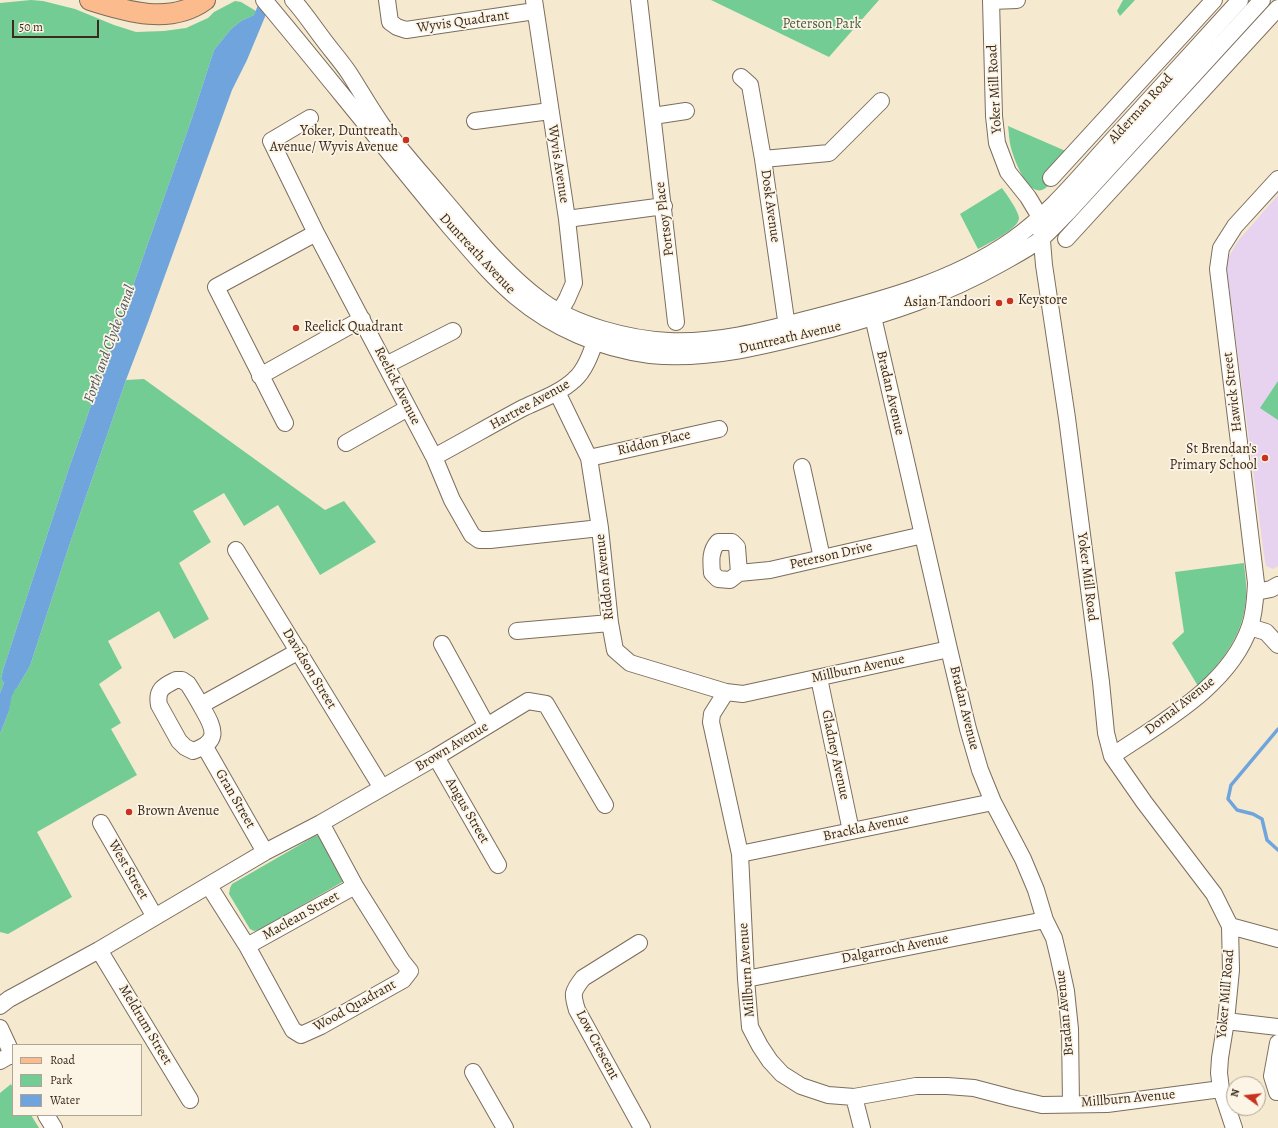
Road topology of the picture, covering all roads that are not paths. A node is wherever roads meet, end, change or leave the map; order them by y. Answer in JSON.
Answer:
{"nodes":[{"id":1,"x":90,"y":0,"type":"edge"},
{"id":2,"x":205,"y":0,"type":"edge"},
{"id":3,"x":264,"y":0,"type":"edge"},
{"id":4,"x":387,"y":0,"type":"edge"},
{"id":5,"x":639,"y":0,"type":"edge"},
{"id":6,"x":991,"y":0,"type":"edge"},
{"id":7,"x":1017,"y":0,"type":"edge"},
{"id":8,"x":1214,"y":0,"type":"edge"},
{"id":9,"x":1240,"y":0,"type":"edge"},
{"id":10,"x":1262,"y":0,"type":"edge"},
{"id":11,"x":296,"y":3,"type":"edge"},
{"id":12,"x":117,"y":4,"type":"edge"},
{"id":13,"x":535,"y":6,"type":"edge"},
{"id":14,"x":1278,"y":8,"type":"edge"},
{"id":15,"x":741,"y":77,"type":"dead end"},
{"id":16,"x":881,"y":101,"type":"dead end"},
{"id":17,"x":550,"y":111,"type":"junction"},
{"id":18,"x":686,"y":111,"type":"dead end"},
{"id":19,"x":652,"y":116,"type":"junction"},
{"id":20,"x":310,"y":118,"type":"dead end"},
{"id":21,"x":475,"y":121,"type":"dead end"},
{"id":22,"x":763,"y":159,"type":"junction"},
{"id":23,"x":1051,"y":178,"type":"dead end"},
{"id":24,"x":1278,"y":180,"type":"edge"},
{"id":25,"x":1103,"y":185,"type":"junction"},
{"id":26,"x":664,"y":206,"type":"junction"},
{"id":27,"x":1040,"y":216,"type":"junction"},
{"id":28,"x":567,"y":219,"type":"junction"},
{"id":29,"x":316,"y":233,"type":"junction"},
{"id":30,"x":1041,"y":238,"type":"junction"},
{"id":31,"x":1066,"y":239,"type":"dead end"},
{"id":32,"x":871,"y":310,"type":"junction"},
{"id":33,"x":556,"y":317,"type":"junction"},
{"id":34,"x":362,"y":319,"type":"junction"},
{"id":35,"x":676,"y":322,"type":"dead end"},
{"id":36,"x":453,"y":331,"type":"dead end"},
{"id":37,"x":788,"y":332,"type":"junction"},
{"id":38,"x":597,"y":335,"type":"junction"},
{"id":39,"x":386,"y":364,"type":"junction"},
{"id":40,"x":260,"y":376,"type":"junction"},
{"id":41,"x":557,"y":392,"type":"junction"},
{"id":42,"x":408,"y":408,"type":"junction"},
{"id":43,"x":285,"y":423,"type":"dead end"},
{"id":44,"x":719,"y":429,"type":"dead end"},
{"id":45,"x":346,"y":444,"type":"dead end"},
{"id":46,"x":434,"y":457,"type":"junction"},
{"id":47,"x":589,"y":458,"type":"junction"},
{"id":48,"x":802,"y":467,"type":"dead end"},
{"id":49,"x":600,"y":528,"type":"junction"},
{"id":50,"x":923,"y":535,"type":"junction"},
{"id":51,"x":236,"y":550,"type":"dead end"},
{"id":52,"x":822,"y":558,"type":"junction"},
{"id":53,"x":739,"y":573,"type":"dead end"},
{"id":54,"x":1278,"y":586,"type":"edge"},
{"id":55,"x":1256,"y":588,"type":"junction"},
{"id":56,"x":610,"y":623,"type":"junction"},
{"id":57,"x":1250,"y":626,"type":"junction"},
{"id":58,"x":517,"y":631,"type":"dead end"},
{"id":59,"x":442,"y":644,"type":"dead end"},
{"id":60,"x":1278,"y":645,"type":"edge"},
{"id":61,"x":949,"y":649,"type":"junction"},
{"id":62,"x":299,"y":651,"type":"junction"},
{"id":63,"x":819,"y":678,"type":"junction"},
{"id":64,"x":726,"y":692,"type":"junction"},
{"id":65,"x":201,"y":705,"type":"junction"},
{"id":66,"x":487,"y":726,"type":"junction"},
{"id":67,"x":205,"y":746,"type":"junction"},
{"id":68,"x":1112,"y":756,"type":"junction"},
{"id":69,"x":436,"y":757,"type":"junction"},
{"id":70,"x":382,"y":788,"type":"junction"},
{"id":71,"x":992,"y":802,"type":"junction"},
{"id":72,"x":605,"y":805,"type":"dead end"},
{"id":73,"x":101,"y":823,"type":"dead end"},
{"id":74,"x":321,"y":823,"type":"junction"},
{"id":75,"x":851,"y":831,"type":"junction"},
{"id":76,"x":265,"y":852,"type":"junction"},
{"id":77,"x":740,"y":854,"type":"junction"},
{"id":78,"x":498,"y":866,"type":"dead end"},
{"id":79,"x":209,"y":886,"type":"junction"},
{"id":80,"x":355,"y":886,"type":"junction"},
{"id":81,"x":155,"y":917,"type":"junction"},
{"id":82,"x":1045,"y":920,"type":"junction"},
{"id":83,"x":1230,"y":926,"type":"junction"},
{"id":84,"x":1278,"y":938,"type":"edge"},
{"id":85,"x":640,"y":943,"type":"dead end"},
{"id":86,"x":247,"y":946,"type":"junction"},
{"id":87,"x":99,"y":950,"type":"junction"},
{"id":88,"x":746,"y":978,"type":"junction"},
{"id":89,"x":0,"y":1006,"type":"edge"},
{"id":90,"x":1226,"y":1021,"type":"junction"},
{"id":91,"x":1278,"y":1026,"type":"edge"},
{"id":92,"x":0,"y":1028,"type":"edge"},
{"id":93,"x":1278,"y":1043,"type":"edge"},
{"id":94,"x":8,"y":1057,"type":"edge"},
{"id":95,"x":473,"y":1072,"type":"dead end"},
{"id":96,"x":1221,"y":1089,"type":"junction"},
{"id":97,"x":1278,"y":1092,"type":"edge"},
{"id":98,"x":854,"y":1097,"type":"junction"},
{"id":99,"x":190,"y":1100,"type":"dead end"},
{"id":100,"x":1071,"y":1104,"type":"junction"},
{"id":101,"x":47,"y":1116,"type":"edge"},
{"id":102,"x":54,"y":1128,"type":"edge"},
{"id":103,"x":505,"y":1128,"type":"edge"},
{"id":104,"x":642,"y":1128,"type":"edge"},
{"id":105,"x":862,"y":1128,"type":"edge"},
{"id":106,"x":1234,"y":1128,"type":"edge"}],
"edges":[{"from":1,"to":12,"type":"main road"},
{"from":2,"to":12,"type":"main road"},
{"from":3,"to":33,"type":"street","name":"Duntreath Avenue"},
{"from":4,"to":13,"type":"street","name":"Wyvis Quadrant"},
{"from":5,"to":19,"type":"street","name":"Portsoy Place"},
{"from":6,"to":7,"type":"street"},
{"from":6,"to":27,"type":"street","name":"Yoker Mill Road"},
{"from":8,"to":23,"type":"street","name":"Alderman Road"},
{"from":9,"to":27,"type":"street","name":"Alderman Road"},
{"from":10,"to":25,"type":"street","name":"Alderman Road"},
{"from":11,"to":33,"type":"street","name":"Duntreath Avenue"},
{"from":13,"to":17,"type":"street","name":"Wyvis Avenue"},
{"from":14,"to":25,"type":"street","name":"Alderman Road"},
{"from":15,"to":22,"type":"street","name":"Dosk Avenue"},
{"from":16,"to":22,"type":"street"},
{"from":17,"to":21,"type":"street"},
{"from":17,"to":28,"type":"street","name":"Wyvis Avenue"},
{"from":18,"to":19,"type":"street"},
{"from":19,"to":26,"type":"street","name":"Portsoy Place"},
{"from":20,"to":29,"type":"street","name":"Reelick Avenue"},
{"from":22,"to":37,"type":"street","name":"Dosk Avenue"},
{"from":24,"to":55,"type":"street","name":"Hawick Street"},
{"from":25,"to":30,"type":"street","name":"Alderman Road"},
{"from":25,"to":31,"type":"street","name":"Alderman Road"},
{"from":26,"to":28,"type":"street"},
{"from":26,"to":35,"type":"street","name":"Portsoy Place"},
{"from":27,"to":30,"type":"street","name":"Yoker Mill Road"},
{"from":27,"to":32,"type":"street","name":"Duntreath Avenue"},
{"from":28,"to":33,"type":"street","name":"Wyvis Avenue"},
{"from":29,"to":34,"type":"street","name":"Reelick Avenue"},
{"from":29,"to":40,"type":"street"},
{"from":30,"to":32,"type":"street","name":"Duntreath Avenue"},
{"from":30,"to":68,"type":"street","name":"Yoker Mill Road"},
{"from":32,"to":37,"type":"street","name":"Duntreath Avenue"},
{"from":32,"to":50,"type":"street","name":"Bradan Avenue"},
{"from":33,"to":38,"type":"street","name":"Duntreath Avenue"},
{"from":34,"to":39,"type":"street","name":"Reelick Avenue"},
{"from":34,"to":40,"type":"street"},
{"from":36,"to":39,"type":"street"},
{"from":37,"to":38,"type":"street","name":"Duntreath Avenue"},
{"from":38,"to":41,"type":"street","name":"Hartree Avenue"},
{"from":39,"to":42,"type":"street","name":"Reelick Avenue"},
{"from":40,"to":43,"type":"street"},
{"from":41,"to":46,"type":"street","name":"Hartree Avenue"},
{"from":41,"to":47,"type":"street","name":"Riddon Avenue"},
{"from":42,"to":45,"type":"street"},
{"from":42,"to":46,"type":"street","name":"Reelick Avenue"},
{"from":44,"to":47,"type":"street","name":"Riddon Place"},
{"from":46,"to":49,"type":"street","name":"Reelick Avenue"},
{"from":47,"to":49,"type":"street","name":"Riddon Avenue"},
{"from":48,"to":52,"type":"street"},
{"from":49,"to":56,"type":"street","name":"Riddon Avenue"},
{"from":50,"to":52,"type":"street","name":"Peterson Drive"},
{"from":50,"to":61,"type":"street","name":"Bradan Avenue"},
{"from":51,"to":62,"type":"street","name":"Davidson Street"},
{"from":52,"to":53,"type":"street","name":"Peterson Drive"},
{"from":54,"to":55,"type":"street"},
{"from":55,"to":57,"type":"street","name":"Hawick Street"},
{"from":56,"to":58,"type":"street"},
{"from":56,"to":64,"type":"street","name":"Riddon Avenue"},
{"from":57,"to":60,"type":"street"},
{"from":57,"to":68,"type":"street","name":"Dornal Avenue"},
{"from":59,"to":66,"type":"street"},
{"from":61,"to":63,"type":"street","name":"Millburn Avenue"},
{"from":61,"to":71,"type":"street","name":"Bradan Avenue"},
{"from":62,"to":65,"type":"street"},
{"from":62,"to":70,"type":"street","name":"Davidson Street"},
{"from":63,"to":64,"type":"street","name":"Millburn Avenue"},
{"from":63,"to":75,"type":"street","name":"Gladney Avenue"},
{"from":64,"to":77,"type":"street","name":"Millburn Avenue"},
{"from":65,"to":67,"type":"street"},
{"from":65,"to":67,"type":"street"},
{"from":66,"to":69,"type":"street","name":"Brown Avenue"},
{"from":66,"to":72,"type":"street","name":"Brown Avenue"},
{"from":67,"to":76,"type":"street","name":"Gran Street"},
{"from":68,"to":83,"type":"street","name":"Yoker Mill Road"},
{"from":69,"to":70,"type":"street","name":"Brown Avenue"},
{"from":69,"to":78,"type":"street","name":"Angus Street"},
{"from":70,"to":74,"type":"street","name":"Brown Avenue"},
{"from":71,"to":75,"type":"street","name":"Brackla Avenue"},
{"from":71,"to":82,"type":"street","name":"Bradan Avenue"},
{"from":73,"to":81,"type":"street","name":"West Street"},
{"from":74,"to":76,"type":"street","name":"Brown Avenue"},
{"from":74,"to":80,"type":"street","name":"Wood Quadrant"},
{"from":75,"to":77,"type":"street","name":"Brackla Avenue"},
{"from":76,"to":79,"type":"street","name":"Brown Avenue"},
{"from":77,"to":88,"type":"street","name":"Millburn Avenue"},
{"from":79,"to":81,"type":"street","name":"Brown Avenue"},
{"from":79,"to":86,"type":"street","name":"Wood Quadrant"},
{"from":80,"to":86,"type":"street","name":"Maclean Street"},
{"from":80,"to":86,"type":"street","name":"Wood Quadrant"},
{"from":81,"to":87,"type":"street","name":"Brown Avenue"},
{"from":82,"to":88,"type":"street","name":"Dalgarroch Avenue"},
{"from":82,"to":100,"type":"street","name":"Bradan Avenue"},
{"from":83,"to":84,"type":"street"},
{"from":83,"to":90,"type":"street","name":"Yoker Mill Road"},
{"from":85,"to":104,"type":"street","name":"Low Crescent"},
{"from":87,"to":89,"type":"street","name":"Brown Avenue"},
{"from":87,"to":99,"type":"street","name":"Meldrum Street"},
{"from":88,"to":98,"type":"street","name":"Millburn Avenue"},
{"from":90,"to":91,"type":"street"},
{"from":90,"to":96,"type":"street","name":"Yoker Mill Road"},
{"from":92,"to":94,"type":"street"},
{"from":93,"to":97,"type":"street"},
{"from":95,"to":103,"type":"street"},
{"from":96,"to":100,"type":"street","name":"Millburn Avenue"},
{"from":96,"to":106,"type":"street","name":"Yoker Mill Road"},
{"from":98,"to":100,"type":"street","name":"Millburn Avenue"},
{"from":98,"to":105,"type":"street"},
{"from":101,"to":102,"type":"street"}]}
